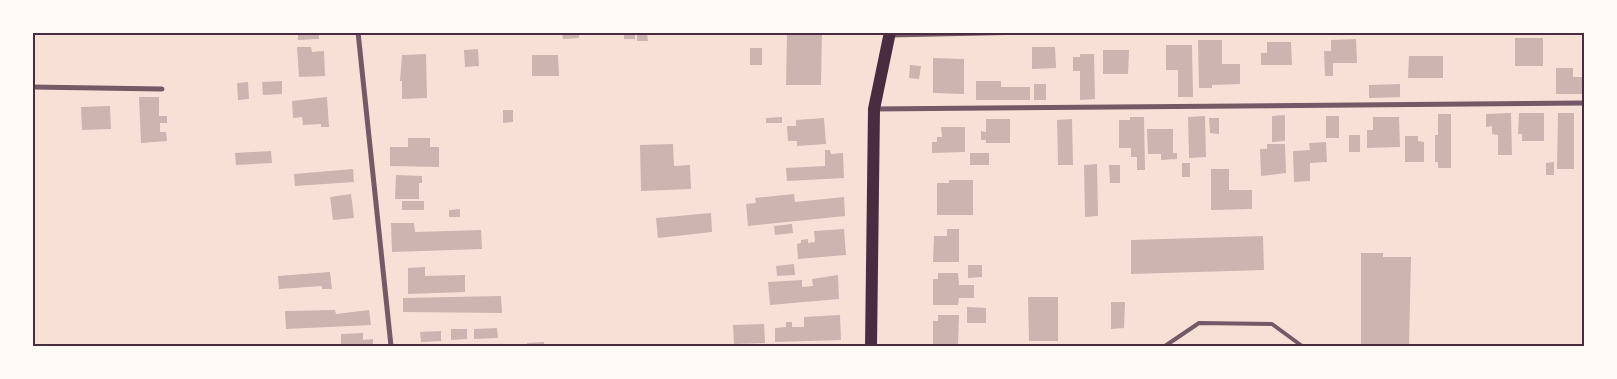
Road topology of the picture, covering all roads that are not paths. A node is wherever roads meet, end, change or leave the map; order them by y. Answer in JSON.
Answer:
{"nodes":[{"id":1,"x":358,"y":32,"type":"edge"},
{"id":2,"x":1028,"y":32,"type":"edge"},
{"id":3,"x":889,"y":34,"type":"edge"},
{"id":4,"x":32,"y":87,"type":"edge"},
{"id":5,"x":162,"y":89,"type":"dead end"},
{"id":6,"x":1584,"y":103,"type":"edge"},
{"id":7,"x":874,"y":109,"type":"junction"},
{"id":8,"x":391,"y":346,"type":"edge"},
{"id":9,"x":871,"y":346,"type":"edge"},
{"id":10,"x":1165,"y":346,"type":"edge"},
{"id":11,"x":1302,"y":346,"type":"edge"}],
"edges":[{"from":1,"to":8,"type":"street"},
{"from":2,"to":3,"type":"street"},
{"from":3,"to":7,"type":"main road"},
{"from":4,"to":5,"type":"street"},
{"from":6,"to":7,"type":"street"},
{"from":7,"to":9,"type":"main road"},
{"from":10,"to":11,"type":"lane"}]}
